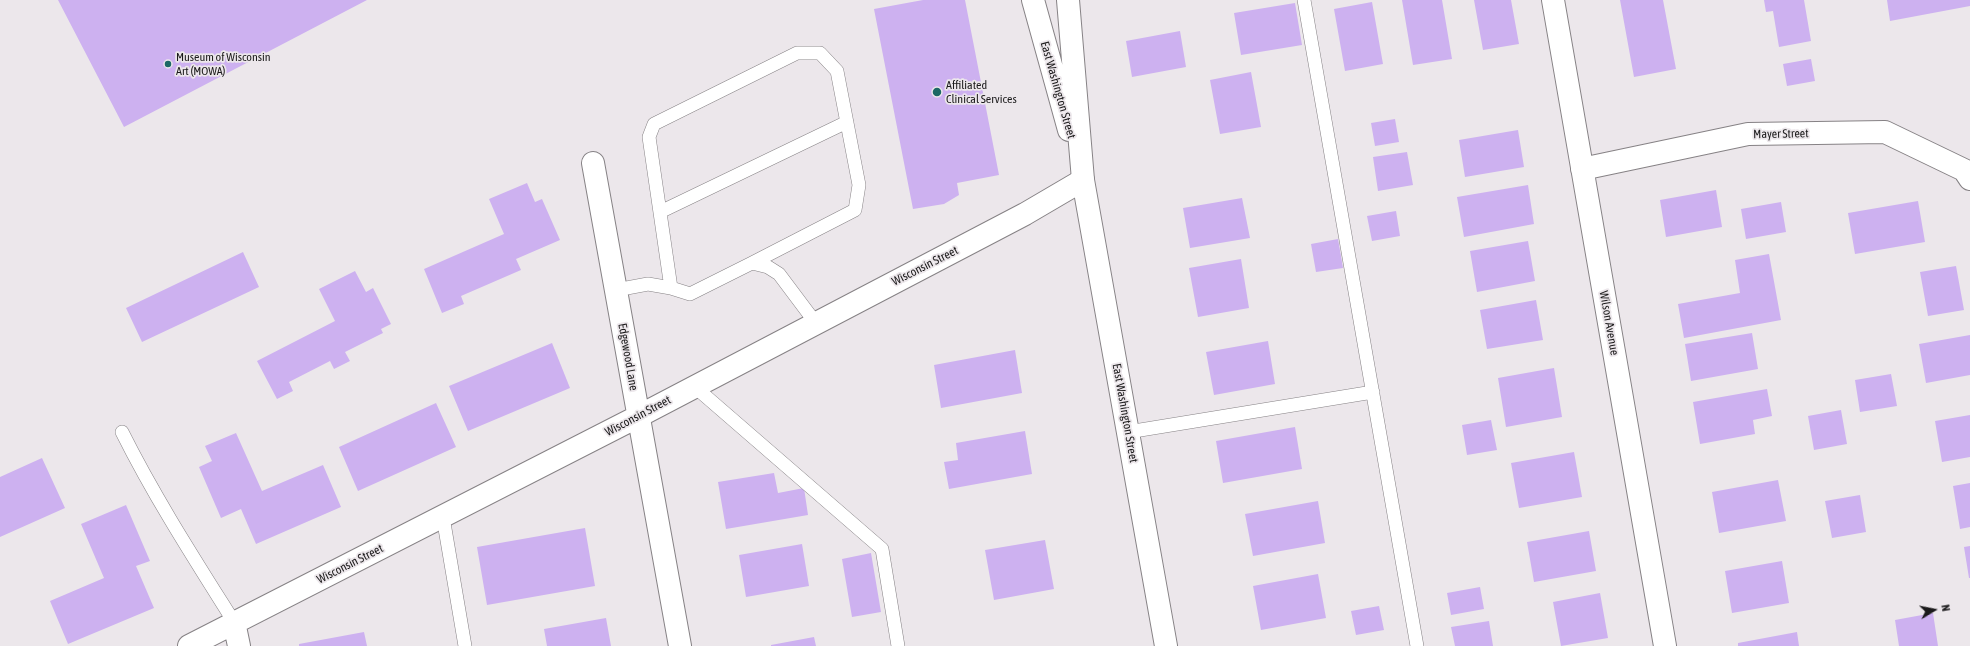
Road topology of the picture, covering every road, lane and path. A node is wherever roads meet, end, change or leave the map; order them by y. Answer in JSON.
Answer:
{"nodes":[{"id":1,"x":1033,"y":0,"type":"edge"},
{"id":2,"x":1068,"y":0,"type":"edge"},
{"id":3,"x":1304,"y":0,"type":"edge"},
{"id":4,"x":1553,"y":0,"type":"edge"},
{"id":5,"x":847,"y":122,"type":"junction"},
{"id":6,"x":593,"y":163,"type":"dead end"},
{"id":7,"x":1582,"y":169,"type":"junction"},
{"id":8,"x":1970,"y":179,"type":"edge"},
{"id":9,"x":1083,"y":180,"type":"junction"},
{"id":10,"x":660,"y":212,"type":"junction"},
{"id":11,"x":752,"y":263,"type":"junction"},
{"id":12,"x":671,"y":288,"type":"junction"},
{"id":13,"x":616,"y":290,"type":"junction"},
{"id":14,"x":815,"y":322,"type":"junction"},
{"id":15,"x":694,"y":386,"type":"junction"},
{"id":16,"x":1373,"y":392,"type":"junction"},
{"id":17,"x":639,"y":416,"type":"junction"},
{"id":18,"x":122,"y":432,"type":"dead end"},
{"id":19,"x":1128,"y":432,"type":"junction"},
{"id":20,"x":443,"y":518,"type":"junction"},
{"id":21,"x":234,"y":622,"type":"junction"},
{"id":22,"x":189,"y":646,"type":"edge"},
{"id":23,"x":239,"y":646,"type":"edge"},
{"id":24,"x":465,"y":646,"type":"edge"},
{"id":25,"x":680,"y":646,"type":"edge"},
{"id":26,"x":898,"y":646,"type":"edge"},
{"id":27,"x":1166,"y":646,"type":"edge"},
{"id":28,"x":1417,"y":646,"type":"edge"},
{"id":29,"x":1665,"y":646,"type":"edge"}],
"edges":[{"from":1,"to":9,"type":"street","name":"East Washington Street"},
{"from":2,"to":9,"type":"street","name":"East Washington Street"},
{"from":3,"to":16,"type":"lane"},
{"from":4,"to":7,"type":"street","name":"Wilson Avenue"},
{"from":5,"to":10,"type":"lane"},
{"from":5,"to":10,"type":"lane"},
{"from":5,"to":11,"type":"lane"},
{"from":6,"to":13,"type":"street","name":"Edgewood Lane"},
{"from":7,"to":8,"type":"street","name":"Mayer Street"},
{"from":7,"to":29,"type":"street","name":"Wilson Avenue"},
{"from":9,"to":14,"type":"street","name":"Wisconsin Street"},
{"from":9,"to":19,"type":"street","name":"East Washington Street"},
{"from":10,"to":12,"type":"lane"},
{"from":11,"to":12,"type":"lane"},
{"from":11,"to":14,"type":"lane"},
{"from":12,"to":13,"type":"lane"},
{"from":13,"to":17,"type":"street","name":"Edgewood Lane"},
{"from":14,"to":15,"type":"street","name":"Wisconsin Street"},
{"from":15,"to":17,"type":"street","name":"Wisconsin Street"},
{"from":15,"to":26,"type":"lane"},
{"from":16,"to":19,"type":"lane"},
{"from":16,"to":28,"type":"lane"},
{"from":17,"to":20,"type":"street","name":"Wisconsin Street"},
{"from":17,"to":25,"type":"street","name":"Edgewood Lane"},
{"from":18,"to":21,"type":"lane"},
{"from":19,"to":27,"type":"street","name":"East Washington Street"},
{"from":20,"to":21,"type":"street","name":"Wisconsin Street"},
{"from":20,"to":24,"type":"lane"},
{"from":21,"to":22,"type":"street","name":"Wisconsin Street"},
{"from":21,"to":23,"type":"street"}]}
